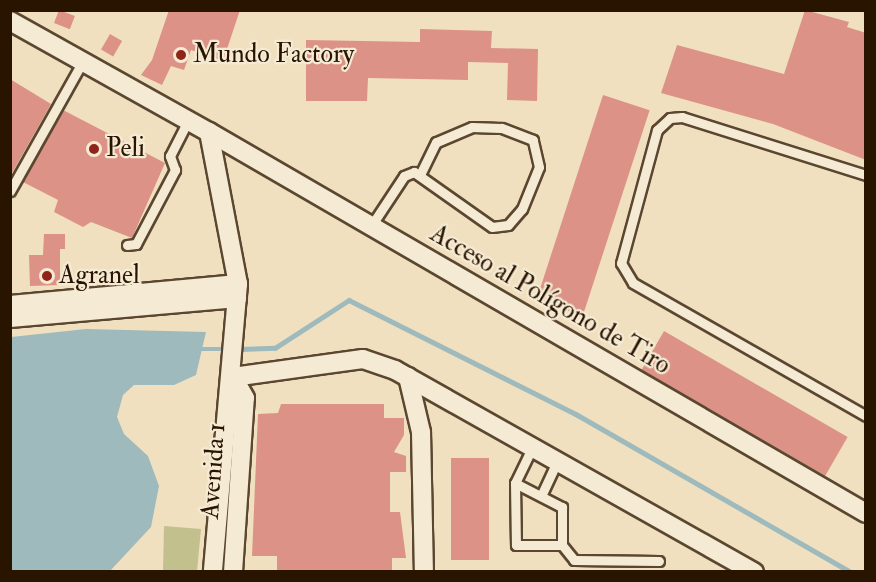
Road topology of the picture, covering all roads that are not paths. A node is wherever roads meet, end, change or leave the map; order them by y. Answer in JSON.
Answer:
{"nodes":[{"id":1,"x":10,"y":21,"type":"edge"},
{"id":2,"x":83,"y":61,"type":"junction"},
{"id":3,"x":188,"y":121,"type":"junction"},
{"id":4,"x":209,"y":132,"type":"junction"},
{"id":5,"x":422,"y":173,"type":"junction"},
{"id":6,"x":866,"y":175,"type":"edge"},
{"id":7,"x":10,"y":191,"type":"edge"},
{"id":8,"x":371,"y":226,"type":"junction"},
{"id":9,"x":127,"y":245,"type":"dead end"},
{"id":10,"x":237,"y":302,"type":"junction"},
{"id":11,"x":10,"y":304,"type":"edge"},
{"id":12,"x":10,"y":318,"type":"edge"},
{"id":13,"x":233,"y":373,"type":"junction"},
{"id":14,"x":408,"y":377,"type":"junction"},
{"id":15,"x":866,"y":416,"type":"edge"},
{"id":16,"x":533,"y":445,"type":"junction"},
{"id":17,"x":559,"y":460,"type":"junction"},
{"id":18,"x":516,"y":483,"type":"junction"},
{"id":19,"x":541,"y":496,"type":"junction"},
{"id":20,"x":866,"y":513,"type":"edge"},
{"id":21,"x":562,"y":545,"type":"junction"},
{"id":22,"x":659,"y":561,"type":"dead end"},
{"id":23,"x":213,"y":572,"type":"edge"},
{"id":24,"x":232,"y":572,"type":"edge"},
{"id":25,"x":424,"y":572,"type":"edge"},
{"id":26,"x":754,"y":572,"type":"edge"}],
"edges":[{"from":1,"to":2,"type":"street","name":"Acceso al Polígono de Tiro"},
{"from":2,"to":3,"type":"street","name":"Acceso al Polígono de Tiro"},
{"from":2,"to":7,"type":"lane"},
{"from":3,"to":4,"type":"street","name":"Acceso al Polígono de Tiro"},
{"from":3,"to":9,"type":"lane"},
{"from":4,"to":8,"type":"street","name":"Acceso al Polígono de Tiro"},
{"from":4,"to":10,"type":"street"},
{"from":5,"to":5,"type":"lane"},
{"from":5,"to":8,"type":"lane"},
{"from":6,"to":15,"type":"lane"},
{"from":8,"to":20,"type":"street","name":"Acceso al Polígono de Tiro"},
{"from":10,"to":11,"type":"street"},
{"from":10,"to":12,"type":"street"},
{"from":10,"to":13,"type":"street"},
{"from":13,"to":14,"type":"street"},
{"from":13,"to":23,"type":"street","name":"Avenida 1"},
{"from":13,"to":24,"type":"street","name":"Avenida 1"},
{"from":14,"to":16,"type":"street"},
{"from":14,"to":25,"type":"street"},
{"from":16,"to":17,"type":"street"},
{"from":16,"to":18,"type":"lane"},
{"from":17,"to":19,"type":"lane"},
{"from":17,"to":26,"type":"street"},
{"from":18,"to":19,"type":"lane"},
{"from":18,"to":21,"type":"lane"},
{"from":19,"to":21,"type":"lane"},
{"from":21,"to":22,"type":"lane"}]}
